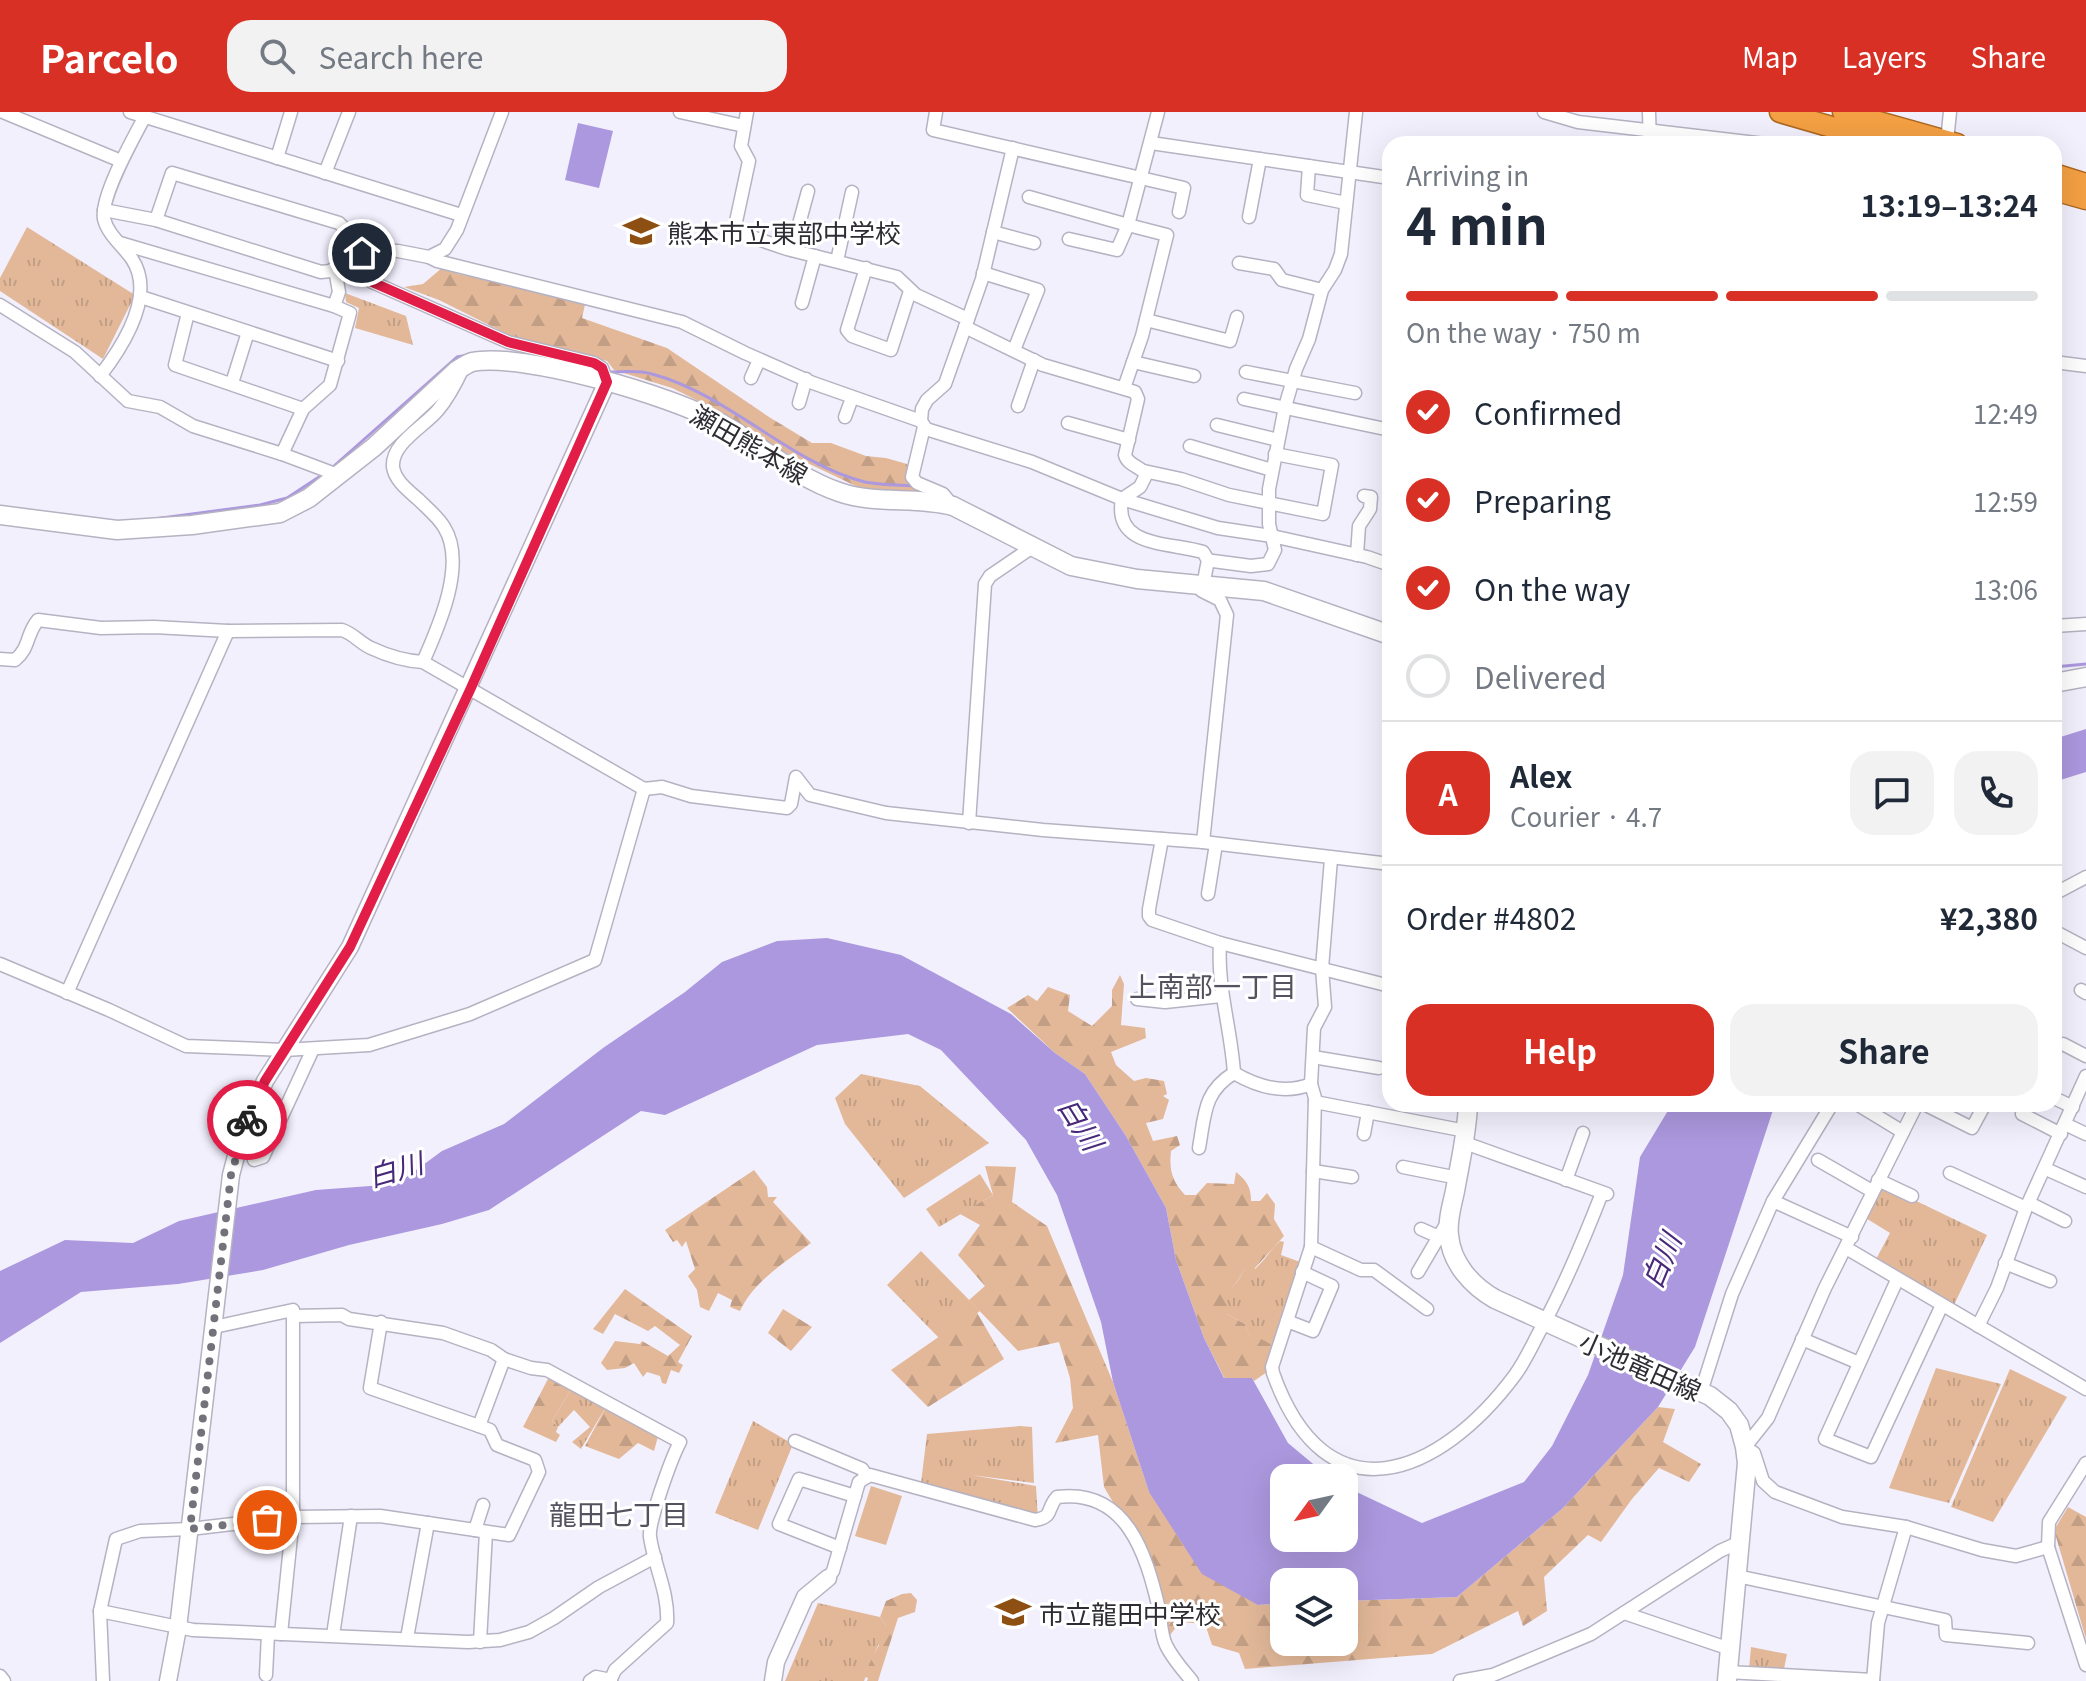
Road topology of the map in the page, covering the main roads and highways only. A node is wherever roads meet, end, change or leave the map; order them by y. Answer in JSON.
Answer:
{"nodes":[{"id":1,"x":1780,"y":112,"type":"edge"},
{"id":2,"x":1843,"y":112,"type":"edge"},
{"id":3,"x":1862,"y":136,"type":"edge"},
{"id":4,"x":1930,"y":136,"type":"edge"},
{"id":5,"x":2062,"y":176,"type":"edge"},
{"id":6,"x":2086,"y":184,"type":"edge"},
{"id":7,"x":2062,"y":192,"type":"edge"},
{"id":8,"x":2086,"y":199,"type":"edge"},
{"id":9,"x":0,"y":515,"type":"edge"},
{"id":10,"x":1382,"y":632,"type":"edge"},
{"id":11,"x":2086,"y":677,"type":"edge"},
{"id":12,"x":2062,"y":682,"type":"edge"},
{"id":13,"x":1467,"y":1112,"type":"edge"},
{"id":14,"x":1728,"y":1677,"type":"edge"}],
"edges":[{"from":1,"to":3,"type":"highway"},
{"from":2,"to":4,"type":"highway"},
{"from":5,"to":6,"type":"highway"},
{"from":7,"to":8,"type":"highway"},
{"from":9,"to":10,"type":"main road","name":"瀬田熊本線"},
{"from":11,"to":12,"type":"main road"},
{"from":13,"to":14,"type":"main road","name":"小池竜田線"}]}
